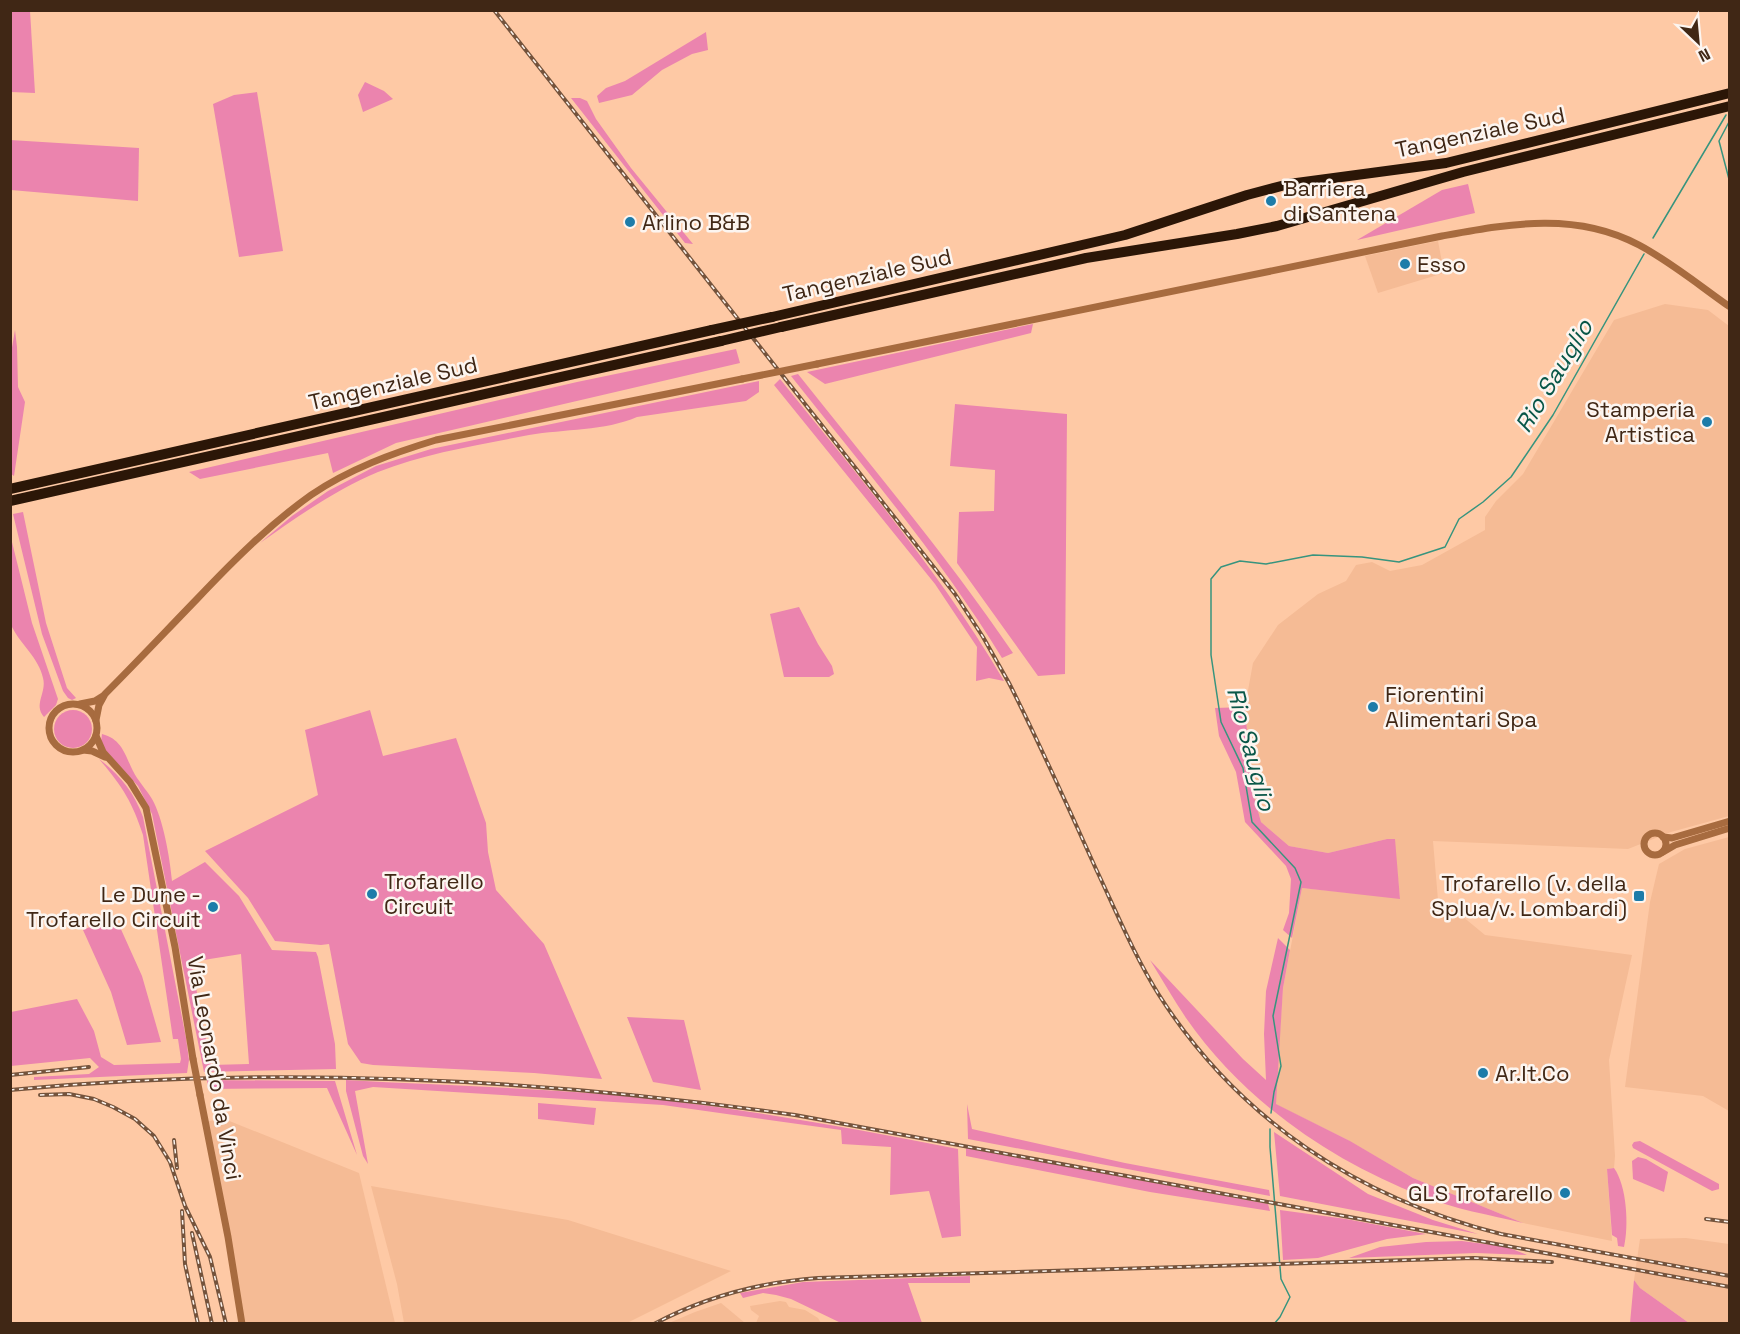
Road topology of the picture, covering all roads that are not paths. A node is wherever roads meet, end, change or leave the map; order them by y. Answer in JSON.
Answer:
{"nodes":[{"id":1,"x":1730,"y":93,"type":"edge"},
{"id":2,"x":1730,"y":106,"type":"edge"},
{"id":3,"x":1730,"y":112,"type":"edge"},
{"id":4,"x":1694,"y":115,"type":"junction"},
{"id":5,"x":1730,"y":307,"type":"edge"},
{"id":6,"x":10,"y":489,"type":"edge"},
{"id":7,"x":10,"y":501,"type":"edge"},
{"id":8,"x":105,"y":694,"type":"junction"},
{"id":9,"x":78,"y":705,"type":"junction"},
{"id":10,"x":96,"y":720,"type":"junction"},
{"id":11,"x":96,"y":736,"type":"junction"},
{"id":12,"x":83,"y":750,"type":"junction"},
{"id":13,"x":110,"y":760,"type":"junction"},
{"id":14,"x":1730,"y":821,"type":"edge"},
{"id":15,"x":1730,"y":828,"type":"edge"},
{"id":16,"x":1663,"y":837,"type":"junction"},
{"id":17,"x":1663,"y":852,"type":"junction"},
{"id":18,"x":242,"y":1323,"type":"edge"}],
"edges":[{"from":1,"to":6,"type":"highway","name":"Tangenziale Sud","bridge":true},
{"from":2,"to":4,"type":"highway","name":"Tangenziale Sud"},
{"from":3,"to":4,"type":"highway"},
{"from":4,"to":7,"type":"highway","name":"Tangenziale Sud","bridge":true},
{"from":5,"to":8,"type":"street","bridge":true},
{"from":8,"to":9,"type":"street"},
{"from":8,"to":10,"type":"street"},
{"from":9,"to":10,"type":"street"},
{"from":9,"to":12,"type":"street"},
{"from":10,"to":11,"type":"street"},
{"from":11,"to":12,"type":"street"},
{"from":11,"to":13,"type":"street","name":"Via Leonardo da Vinci"},
{"from":12,"to":13,"type":"street","name":"Via Leonardo da Vinci"},
{"from":13,"to":18,"type":"street","name":"Via Leonardo da Vinci","bridge":true},
{"from":14,"to":16,"type":"street"},
{"from":15,"to":17,"type":"street"},
{"from":16,"to":17,"type":"street"},
{"from":16,"to":17,"type":"street"}]}
